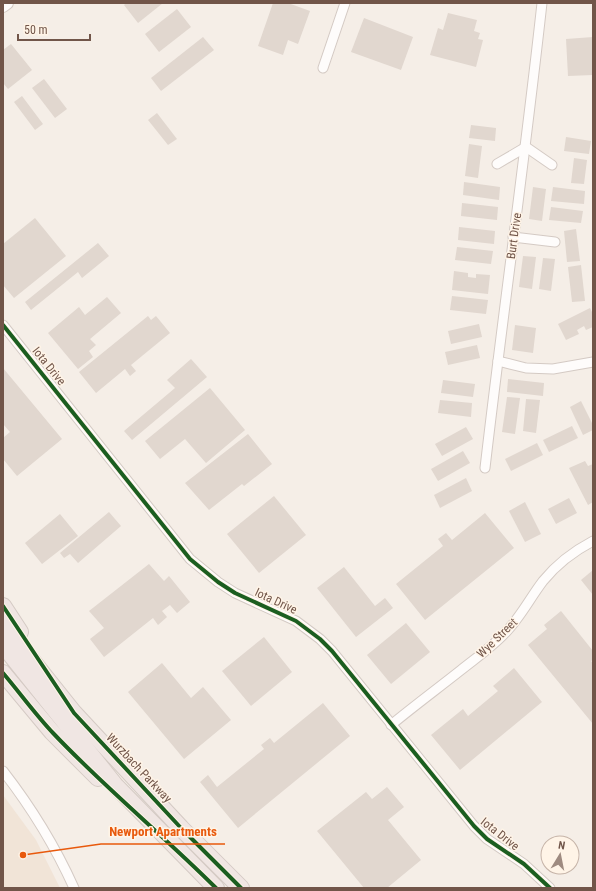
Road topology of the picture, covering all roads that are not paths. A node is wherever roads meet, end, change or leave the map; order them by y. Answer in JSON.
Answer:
{"nodes":[{"id":1,"x":7,"y":3,"type":"edge"},
{"id":2,"x":345,"y":3,"type":"edge"},
{"id":3,"x":542,"y":3,"type":"edge"},
{"id":4,"x":3,"y":6,"type":"edge"},
{"id":5,"x":323,"y":68,"type":"dead end"},
{"id":6,"x":526,"y":147,"type":"junction"},
{"id":7,"x":497,"y":164,"type":"dead end"},
{"id":8,"x":552,"y":165,"type":"dead end"},
{"id":9,"x":514,"y":237,"type":"junction"},
{"id":10,"x":555,"y":242,"type":"dead end"},
{"id":11,"x":3,"y":325,"type":"edge"},
{"id":12,"x":498,"y":361,"type":"junction"},
{"id":13,"x":593,"y":362,"type":"edge"},
{"id":14,"x":485,"y":468,"type":"dead end"},
{"id":15,"x":593,"y":541,"type":"edge"},
{"id":16,"x":3,"y":606,"type":"edge"},
{"id":17,"x":3,"y":624,"type":"edge"},
{"id":18,"x":3,"y":645,"type":"edge"},
{"id":19,"x":3,"y":673,"type":"edge"},
{"id":20,"x":74,"y":713,"type":"junction"},
{"id":21,"x":391,"y":725,"type":"junction"},
{"id":22,"x":3,"y":771,"type":"edge"},
{"id":23,"x":186,"y":858,"type":"junction"},
{"id":24,"x":74,"y":888,"type":"edge"},
{"id":25,"x":216,"y":888,"type":"edge"},
{"id":26,"x":241,"y":888,"type":"edge"},
{"id":27,"x":550,"y":888,"type":"edge"}],
"edges":[{"from":1,"to":4,"type":"main road"},
{"from":2,"to":5,"type":"street"},
{"from":3,"to":6,"type":"street","name":"Burt Drive"},
{"from":6,"to":7,"type":"street"},
{"from":6,"to":8,"type":"street"},
{"from":6,"to":9,"type":"street","name":"Burt Drive"},
{"from":9,"to":10,"type":"street"},
{"from":9,"to":12,"type":"street","name":"Burt Drive"},
{"from":11,"to":21,"type":"street","name":"Iota Drive"},
{"from":12,"to":13,"type":"street"},
{"from":12,"to":14,"type":"street","name":"Burt Drive"},
{"from":15,"to":21,"type":"street","name":"Wye Street"},
{"from":16,"to":20,"type":"highway"},
{"from":17,"to":20,"type":"highway","name":"Wurzbach Parkway"},
{"from":18,"to":23,"type":"highway"},
{"from":19,"to":23,"type":"highway"},
{"from":20,"to":26,"type":"highway","name":"Wurzbach Parkway"},
{"from":21,"to":27,"type":"street","name":"Iota Drive"},
{"from":22,"to":24,"type":"street"},
{"from":23,"to":25,"type":"highway"}]}
